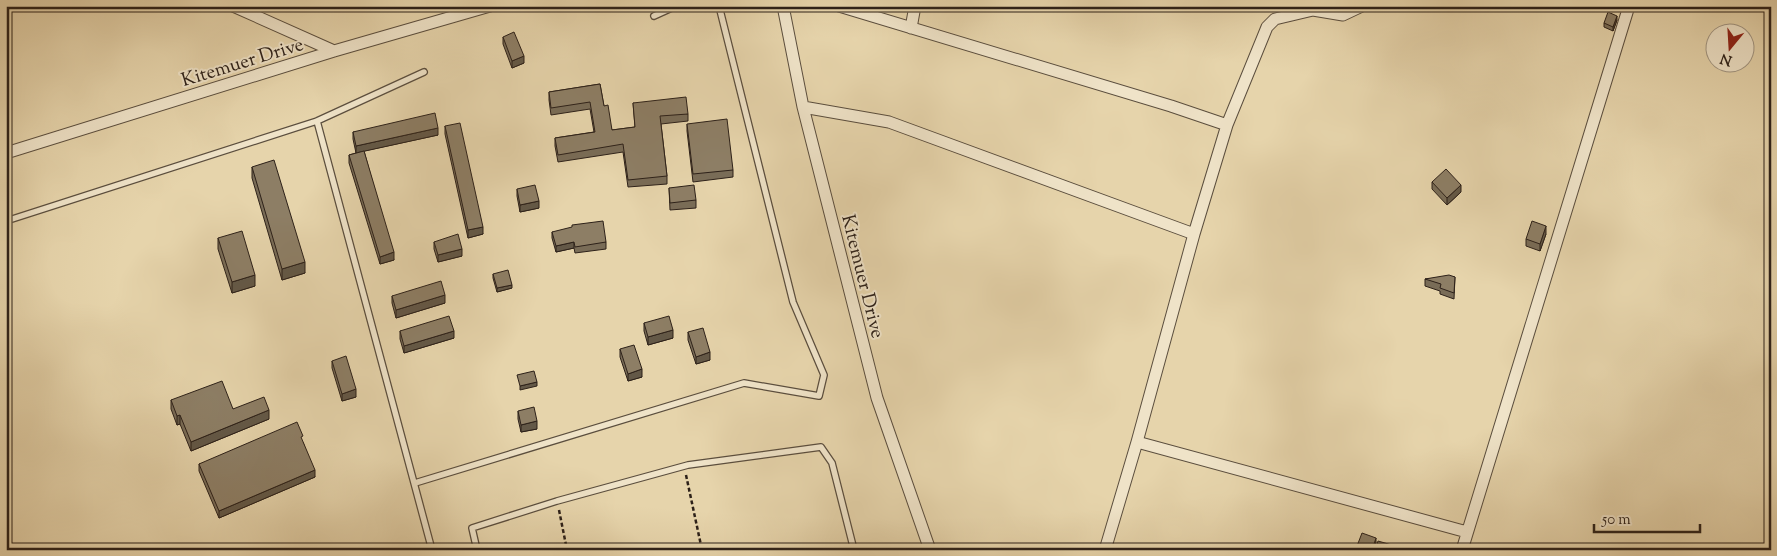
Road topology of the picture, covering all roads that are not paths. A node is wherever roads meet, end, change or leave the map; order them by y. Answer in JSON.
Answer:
{"nodes":[{"id":1,"x":233,"y":6,"type":"edge"},
{"id":2,"x":490,"y":6,"type":"edge"},
{"id":3,"x":676,"y":6,"type":"edge"},
{"id":4,"x":719,"y":6,"type":"edge"},
{"id":5,"x":783,"y":6,"type":"edge"},
{"id":6,"x":839,"y":6,"type":"edge"},
{"id":7,"x":916,"y":6,"type":"edge"},
{"id":8,"x":1362,"y":6,"type":"edge"},
{"id":9,"x":1629,"y":6,"type":"edge"},
{"id":10,"x":654,"y":16,"type":"dead end"},
{"id":11,"x":911,"y":28,"type":"junction"},
{"id":12,"x":334,"y":51,"type":"junction"},
{"id":13,"x":424,"y":72,"type":"dead end"},
{"id":14,"x":803,"y":107,"type":"junction"},
{"id":15,"x":317,"y":121,"type":"junction"},
{"id":16,"x":1227,"y":125,"type":"junction"},
{"id":17,"x":6,"y":153,"type":"edge"},
{"id":18,"x":6,"y":221,"type":"edge"},
{"id":19,"x":1194,"y":234,"type":"junction"},
{"id":20,"x":1137,"y":442,"type":"junction"},
{"id":21,"x":414,"y":483,"type":"junction"},
{"id":22,"x":1468,"y":532,"type":"junction"},
{"id":23,"x":432,"y":550,"type":"edge"},
{"id":24,"x":477,"y":550,"type":"edge"},
{"id":25,"x":854,"y":550,"type":"edge"},
{"id":26,"x":930,"y":550,"type":"edge"},
{"id":27,"x":1105,"y":550,"type":"edge"},
{"id":28,"x":1462,"y":550,"type":"edge"}],
"edges":[{"from":1,"to":12,"type":"street"},
{"from":2,"to":12,"type":"street","name":"Kitemuer Drive"},
{"from":3,"to":10,"type":"lane"},
{"from":4,"to":21,"type":"lane"},
{"from":5,"to":14,"type":"street","name":"Kitemuer Drive"},
{"from":6,"to":11,"type":"street"},
{"from":7,"to":11,"type":"street"},
{"from":8,"to":16,"type":"street"},
{"from":9,"to":22,"type":"street"},
{"from":11,"to":16,"type":"street"},
{"from":12,"to":17,"type":"street","name":"Kitemuer Drive"},
{"from":13,"to":15,"type":"lane"},
{"from":14,"to":19,"type":"street"},
{"from":14,"to":26,"type":"street","name":"Kitemuer Drive"},
{"from":15,"to":18,"type":"lane"},
{"from":15,"to":21,"type":"lane"},
{"from":16,"to":19,"type":"street"},
{"from":19,"to":20,"type":"street"},
{"from":20,"to":22,"type":"street"},
{"from":20,"to":27,"type":"street"},
{"from":21,"to":23,"type":"lane"},
{"from":22,"to":28,"type":"street"},
{"from":24,"to":25,"type":"lane"}]}
